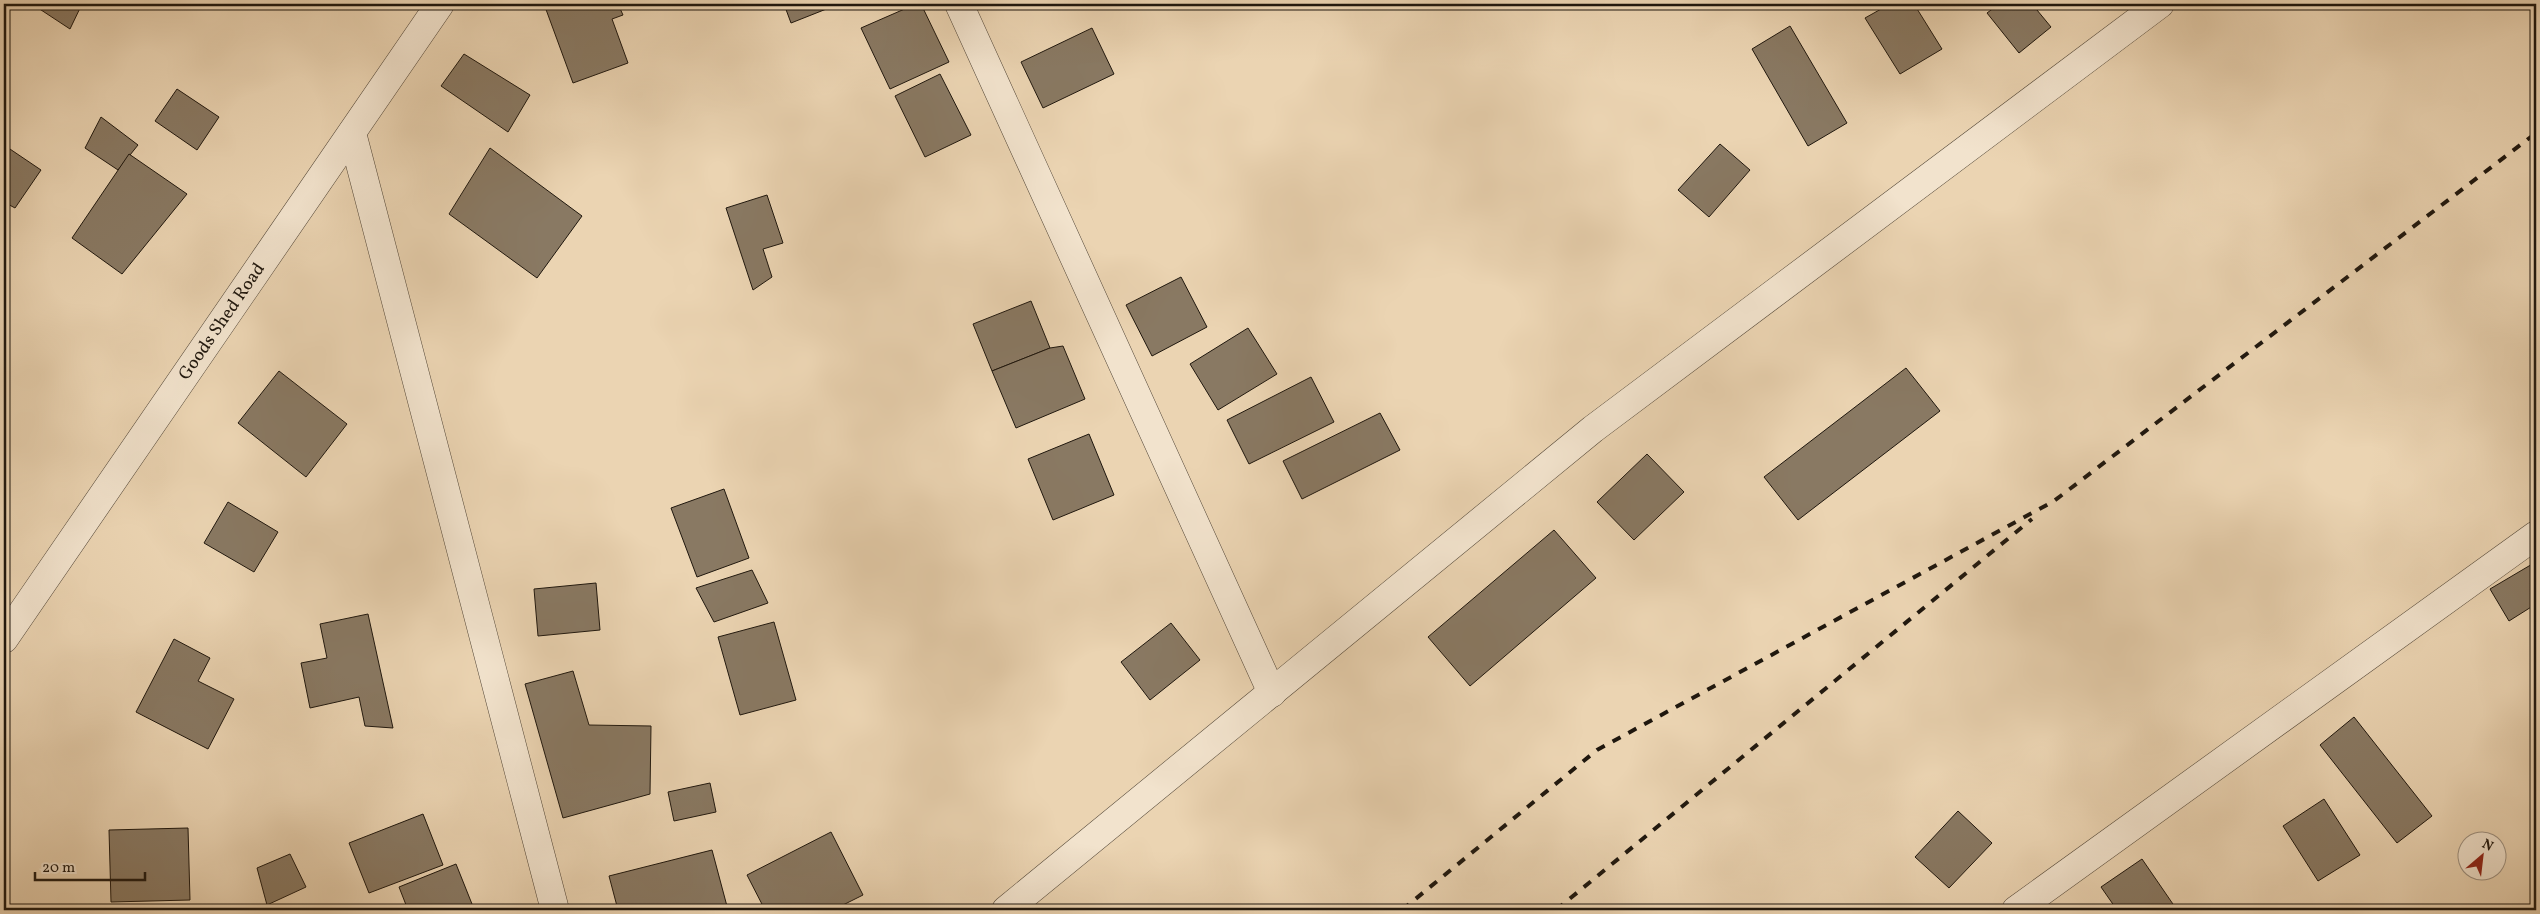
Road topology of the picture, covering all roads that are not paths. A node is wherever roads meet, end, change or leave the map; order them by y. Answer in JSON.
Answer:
{"nodes":[{"id":1,"x":440,"y":4,"type":"edge"},
{"id":2,"x":959,"y":4,"type":"edge"},
{"id":3,"x":2160,"y":4,"type":"edge"},
{"id":4,"x":352,"y":133,"type":"junction"},
{"id":5,"x":2536,"y":535,"type":"edge"},
{"id":6,"x":4,"y":639,"type":"edge"},
{"id":7,"x":1272,"y":693,"type":"junction"},
{"id":8,"x":556,"y":910,"type":"edge"},
{"id":9,"x":1006,"y":910,"type":"edge"},
{"id":10,"x":2016,"y":910,"type":"edge"}],
"edges":[{"from":1,"to":4,"type":"street","name":"Goods Shed Road"},
{"from":2,"to":7,"type":"street"},
{"from":3,"to":7,"type":"street"},
{"from":4,"to":6,"type":"street","name":"Goods Shed Road"},
{"from":4,"to":8,"type":"street"},
{"from":5,"to":10,"type":"street"},
{"from":7,"to":9,"type":"street"}]}
